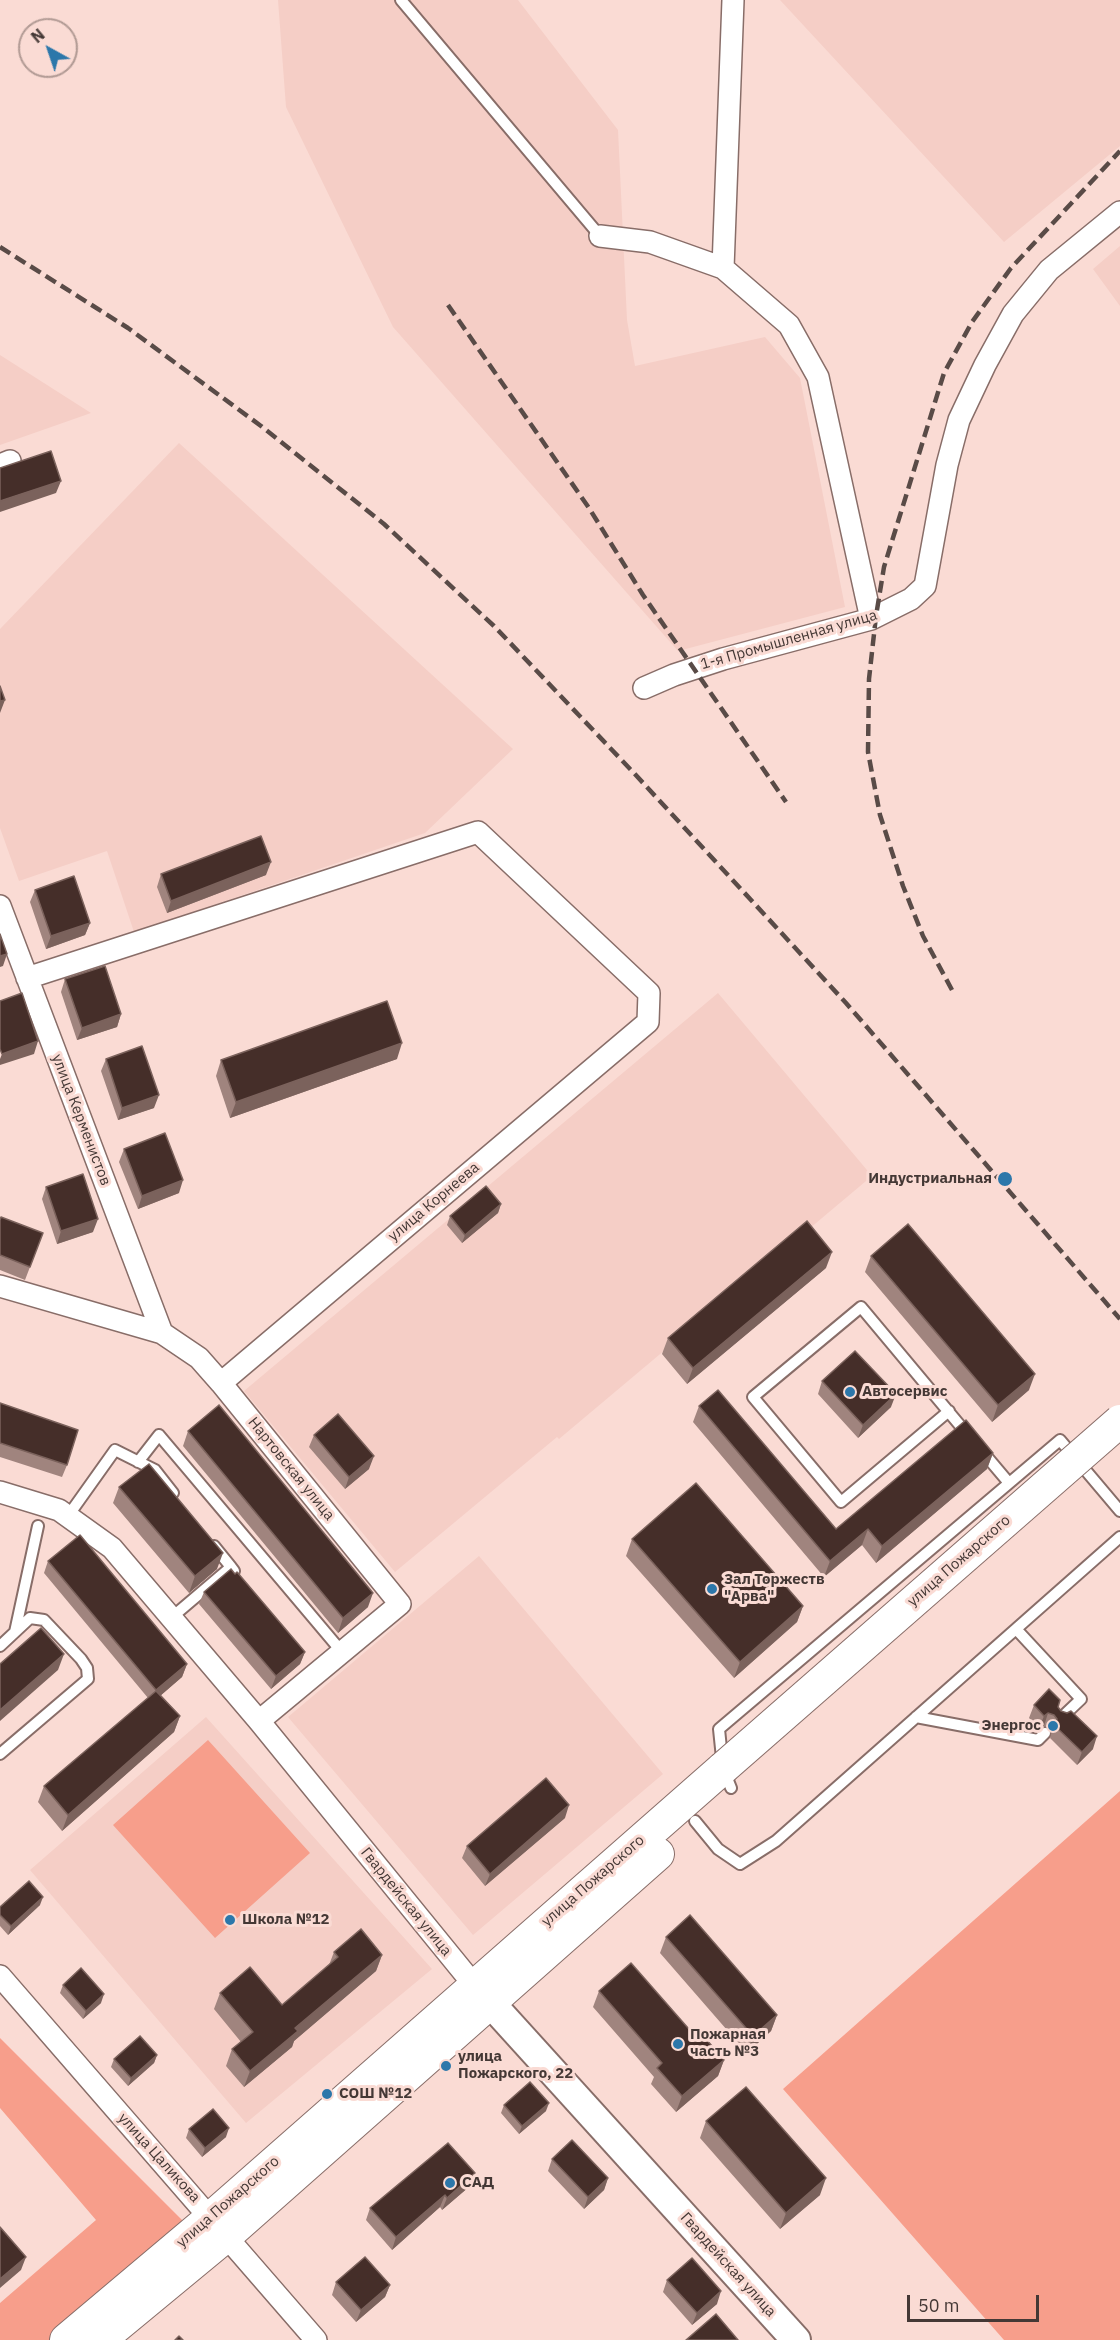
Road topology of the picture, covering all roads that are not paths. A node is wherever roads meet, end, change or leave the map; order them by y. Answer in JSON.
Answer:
{"nodes":[{"id":1,"x":401,"y":0,"type":"edge"},
{"id":2,"x":733,"y":0,"type":"edge"},
{"id":3,"x":1120,"y":212,"type":"edge"},
{"id":4,"x":600,"y":236,"type":"joint"},
{"id":5,"x":723,"y":268,"type":"junction"},
{"id":6,"x":870,"y":619,"type":"junction"},
{"id":7,"x":644,"y":688,"type":"dead end"},
{"id":8,"x":0,"y":906,"type":"edge"},
{"id":9,"x":27,"y":978,"type":"junction"},
{"id":10,"x":0,"y":1286,"type":"edge"},
{"id":11,"x":162,"y":1334,"type":"junction"},
{"id":12,"x":221,"y":1383,"type":"junction"},
{"id":13,"x":949,"y":1411,"type":"junction"},
{"id":14,"x":1120,"y":1421,"type":"edge"},
{"id":15,"x":1120,"y":1449,"type":"edge"},
{"id":16,"x":138,"y":1462,"type":"junction"},
{"id":17,"x":1009,"y":1483,"type":"junction"},
{"id":18,"x":0,"y":1492,"type":"edge"},
{"id":19,"x":182,"y":1505,"type":"edge"},
{"id":20,"x":1120,"y":1511,"type":"edge"},
{"id":21,"x":68,"y":1516,"type":"junction"},
{"id":22,"x":38,"y":1526,"type":"dead end"},
{"id":23,"x":1120,"y":1537,"type":"edge"},
{"id":24,"x":210,"y":1540,"type":"edge"},
{"id":25,"x":231,"y":1567,"type":"junction"},
{"id":26,"x":239,"y":1576,"type":"edge"},
{"id":27,"x":171,"y":1618,"type":"junction"},
{"id":28,"x":1016,"y":1629,"type":"junction"},
{"id":29,"x":15,"y":1633,"type":"junction"},
{"id":30,"x":0,"y":1646,"type":"edge"},
{"id":31,"x":342,"y":1652,"type":"junction"},
{"id":32,"x":916,"y":1717,"type":"junction"},
{"id":33,"x":1061,"y":1718,"type":"edge"},
{"id":34,"x":259,"y":1721,"type":"junction"},
{"id":35,"x":1045,"y":1733,"type":"dead end"},
{"id":36,"x":0,"y":1754,"type":"edge"},
{"id":37,"x":727,"y":1778,"type":"junction"},
{"id":38,"x":695,"y":1821,"type":"junction"},
{"id":39,"x":0,"y":1976,"type":"edge"},
{"id":40,"x":482,"y":1994,"type":"junction"},
{"id":41,"x":219,"y":2227,"type":"junction"},
{"id":42,"x":66,"y":2340,"type":"edge"},
{"id":43,"x":100,"y":2340,"type":"edge"},
{"id":44,"x":316,"y":2340,"type":"edge"},
{"id":45,"x":796,"y":2340,"type":"edge"}],
"edges":[{"from":1,"to":4,"type":"lane"},
{"from":2,"to":5,"type":"street"},
{"from":3,"to":6,"type":"street","name":"1-я Промышленная улица"},
{"from":4,"to":5,"type":"street"},
{"from":5,"to":6,"type":"street"},
{"from":6,"to":7,"type":"street","name":"1-я Промышленная улица"},
{"from":8,"to":9,"type":"street","name":"улица Керменистов"},
{"from":9,"to":11,"type":"street","name":"улица Керменистов"},
{"from":9,"to":12,"type":"street","name":"улица Корнеева"},
{"from":10,"to":11,"type":"street","name":"Нартовская улица"},
{"from":11,"to":12,"type":"street","name":"Нартовская улица"},
{"from":12,"to":31,"type":"street","name":"Нартовская улица"},
{"from":13,"to":13,"type":"lane"},
{"from":13,"to":17,"type":"lane"},
{"from":14,"to":37,"type":"main road","name":"улица Пожарского","bridge":true},
{"from":15,"to":37,"type":"main road","name":"улица Пожарского"},
{"from":16,"to":19,"type":"lane"},
{"from":16,"to":21,"type":"lane"},
{"from":16,"to":31,"type":"lane"},
{"from":17,"to":20,"type":"lane"},
{"from":17,"to":37,"type":"lane"},
{"from":18,"to":21,"type":"street","name":"Гвардейская улица"},
{"from":21,"to":27,"type":"street","name":"Гвардейская улица"},
{"from":22,"to":29,"type":"lane"},
{"from":23,"to":28,"type":"lane"},
{"from":24,"to":25,"type":"lane"},
{"from":25,"to":26,"type":"lane"},
{"from":25,"to":27,"type":"lane"},
{"from":27,"to":34,"type":"street","name":"Гвардейская улица"},
{"from":28,"to":32,"type":"lane"},
{"from":28,"to":33,"type":"lane"},
{"from":29,"to":30,"type":"lane"},
{"from":29,"to":36,"type":"lane"},
{"from":31,"to":34,"type":"street","name":"Нартовская улица"},
{"from":32,"to":35,"type":"lane"},
{"from":32,"to":38,"type":"lane"},
{"from":34,"to":40,"type":"street","name":"Гвардейская улица"},
{"from":37,"to":38,"type":"main road","name":"улица Пожарского"},
{"from":37,"to":40,"type":"main road","name":"улица Пожарского"},
{"from":38,"to":40,"type":"main road","name":"улица Пожарского"},
{"from":39,"to":41,"type":"street","name":"улица Цаликова"},
{"from":40,"to":41,"type":"main road","name":"улица Пожарского"},
{"from":40,"to":45,"type":"street","name":"Гвардейская улица"},
{"from":41,"to":42,"type":"main road","name":"улица Пожарского"},
{"from":41,"to":43,"type":"main road","name":"улица Пожарского"},
{"from":41,"to":44,"type":"street","name":"улица Цаликова"}]}
